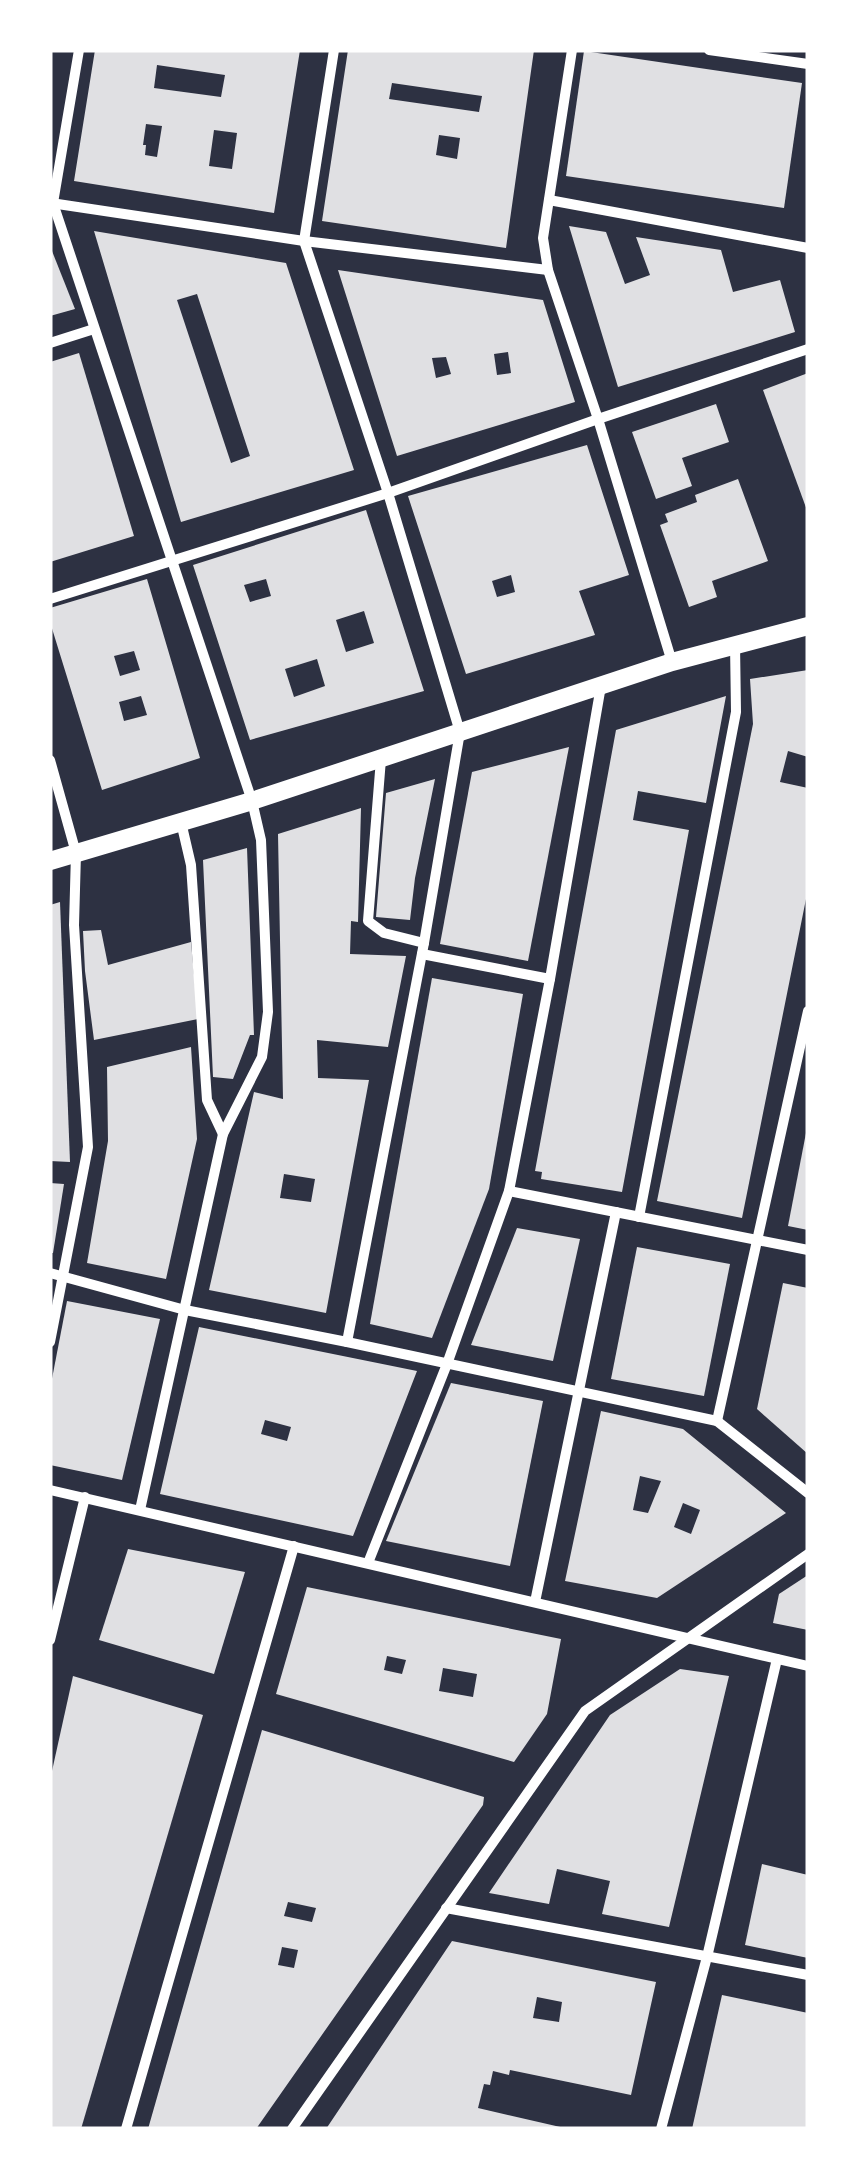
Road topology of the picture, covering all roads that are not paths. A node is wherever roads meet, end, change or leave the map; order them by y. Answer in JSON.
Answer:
{"nodes":[{"id":1,"x":79,"y":50,"type":"edge"},
{"id":2,"x":334,"y":50,"type":"edge"},
{"id":3,"x":572,"y":50,"type":"edge"},
{"id":4,"x":709,"y":50,"type":"edge"},
{"id":5,"x":808,"y":64,"type":"edge"},
{"id":6,"x":549,"y":200,"type":"junction"},
{"id":7,"x":51,"y":203,"type":"edge"},
{"id":8,"x":304,"y":240,"type":"junction"},
{"id":9,"x":808,"y":248,"type":"edge"},
{"id":10,"x":548,"y":270,"type":"junction"},
{"id":11,"x":94,"y":329,"type":"junction"},
{"id":12,"x":50,"y":343,"type":"edge"},
{"id":13,"x":808,"y":349,"type":"edge"},
{"id":14,"x":598,"y":418,"type":"junction"},
{"id":15,"x":388,"y":493,"type":"junction"},
{"id":16,"x":171,"y":561,"type":"junction"},
{"id":17,"x":50,"y":600,"type":"edge"},
{"id":18,"x":808,"y":626,"type":"edge"},
{"id":19,"x":736,"y":644,"type":"junction"},
{"id":20,"x":672,"y":662,"type":"junction"},
{"id":21,"x":601,"y":686,"type":"junction"},
{"id":22,"x":460,"y":732,"type":"junction"},
{"id":23,"x":381,"y":758,"type":"junction"},
{"id":24,"x":50,"y":760,"type":"edge"},
{"id":25,"x":252,"y":801,"type":"junction"},
{"id":26,"x":181,"y":822,"type":"junction"},
{"id":27,"x":76,"y":852,"type":"junction"},
{"id":28,"x":50,"y":861,"type":"edge"},
{"id":29,"x":423,"y":949,"type":"junction"},
{"id":30,"x":550,"y":979,"type":"junction"},
{"id":31,"x":808,"y":1010,"type":"edge"},
{"id":32,"x":223,"y":1134,"type":"junction"},
{"id":33,"x":509,"y":1191,"type":"junction"},
{"id":34,"x":616,"y":1212,"type":"junction"},
{"id":35,"x":638,"y":1216,"type":"junction"},
{"id":36,"x":758,"y":1240,"type":"junction"},
{"id":37,"x":808,"y":1250,"type":"edge"},
{"id":38,"x":50,"y":1272,"type":"edge"},
{"id":39,"x":64,"y":1276,"type":"junction"},
{"id":40,"x":185,"y":1310,"type":"junction"},
{"id":41,"x":50,"y":1342,"type":"edge"},
{"id":42,"x":347,"y":1342,"type":"junction"},
{"id":43,"x":447,"y":1364,"type":"junction"},
{"id":44,"x":578,"y":1393,"type":"junction"},
{"id":45,"x":718,"y":1422,"type":"junction"},
{"id":46,"x":50,"y":1490,"type":"edge"},
{"id":47,"x":808,"y":1493,"type":"edge"},
{"id":48,"x":85,"y":1497,"type":"junction"},
{"id":49,"x":140,"y":1510,"type":"junction"},
{"id":50,"x":294,"y":1546,"type":"junction"},
{"id":51,"x":808,"y":1554,"type":"edge"},
{"id":52,"x":368,"y":1563,"type":"junction"},
{"id":53,"x":534,"y":1602,"type":"junction"},
{"id":54,"x":686,"y":1638,"type":"junction"},
{"id":55,"x":50,"y":1640,"type":"edge"},
{"id":56,"x":777,"y":1658,"type":"junction"},
{"id":57,"x":808,"y":1666,"type":"edge"},
{"id":58,"x":446,"y":1908,"type":"junction"},
{"id":59,"x":708,"y":1956,"type":"junction"},
{"id":60,"x":808,"y":1975,"type":"edge"},
{"id":61,"x":126,"y":2129,"type":"edge"},
{"id":62,"x":292,"y":2129,"type":"edge"},
{"id":63,"x":661,"y":2129,"type":"edge"}],
"edges":[{"from":1,"to":7,"type":"street"},
{"from":2,"to":8,"type":"street"},
{"from":3,"to":6,"type":"street"},
{"from":4,"to":5,"type":"street"},
{"from":6,"to":9,"type":"street"},
{"from":6,"to":10,"type":"street"},
{"from":7,"to":8,"type":"street"},
{"from":7,"to":11,"type":"street"},
{"from":8,"to":10,"type":"street"},
{"from":8,"to":15,"type":"street"},
{"from":10,"to":14,"type":"street"},
{"from":11,"to":12,"type":"street"},
{"from":11,"to":16,"type":"street"},
{"from":13,"to":14,"type":"street"},
{"from":14,"to":15,"type":"street"},
{"from":14,"to":20,"type":"street"},
{"from":15,"to":16,"type":"street"},
{"from":15,"to":22,"type":"street"},
{"from":16,"to":17,"type":"street"},
{"from":16,"to":25,"type":"street"},
{"from":18,"to":19,"type":"street"},
{"from":19,"to":20,"type":"street"},
{"from":19,"to":35,"type":"street"},
{"from":20,"to":21,"type":"street"},
{"from":21,"to":22,"type":"street"},
{"from":21,"to":30,"type":"street"},
{"from":22,"to":23,"type":"street"},
{"from":22,"to":29,"type":"street"},
{"from":23,"to":25,"type":"street"},
{"from":23,"to":29,"type":"street"},
{"from":24,"to":27,"type":"street"},
{"from":25,"to":26,"type":"street"},
{"from":25,"to":32,"type":"street"},
{"from":26,"to":27,"type":"street"},
{"from":26,"to":32,"type":"street"},
{"from":27,"to":28,"type":"street"},
{"from":27,"to":39,"type":"street"},
{"from":29,"to":30,"type":"street"},
{"from":29,"to":42,"type":"street"},
{"from":30,"to":33,"type":"street"},
{"from":31,"to":36,"type":"street"},
{"from":32,"to":40,"type":"street"},
{"from":33,"to":34,"type":"street"},
{"from":33,"to":43,"type":"street"},
{"from":34,"to":35,"type":"street"},
{"from":34,"to":44,"type":"street"},
{"from":35,"to":36,"type":"street"},
{"from":36,"to":37,"type":"street"},
{"from":36,"to":45,"type":"street"},
{"from":38,"to":39,"type":"street"},
{"from":39,"to":40,"type":"street"},
{"from":39,"to":41,"type":"street"},
{"from":40,"to":42,"type":"street"},
{"from":40,"to":49,"type":"street"},
{"from":42,"to":43,"type":"street"},
{"from":43,"to":44,"type":"street"},
{"from":43,"to":52,"type":"street"},
{"from":44,"to":45,"type":"street"},
{"from":44,"to":53,"type":"street"},
{"from":45,"to":47,"type":"street"},
{"from":46,"to":48,"type":"street"},
{"from":48,"to":49,"type":"street"},
{"from":48,"to":55,"type":"street"},
{"from":49,"to":50,"type":"street"},
{"from":50,"to":52,"type":"street"},
{"from":50,"to":61,"type":"street"},
{"from":51,"to":54,"type":"street"},
{"from":52,"to":53,"type":"street"},
{"from":53,"to":54,"type":"street"},
{"from":54,"to":56,"type":"street"},
{"from":54,"to":58,"type":"street"},
{"from":56,"to":57,"type":"street"},
{"from":56,"to":59,"type":"street"},
{"from":58,"to":59,"type":"street"},
{"from":58,"to":62,"type":"street"},
{"from":59,"to":60,"type":"street"},
{"from":59,"to":63,"type":"street"}]}
